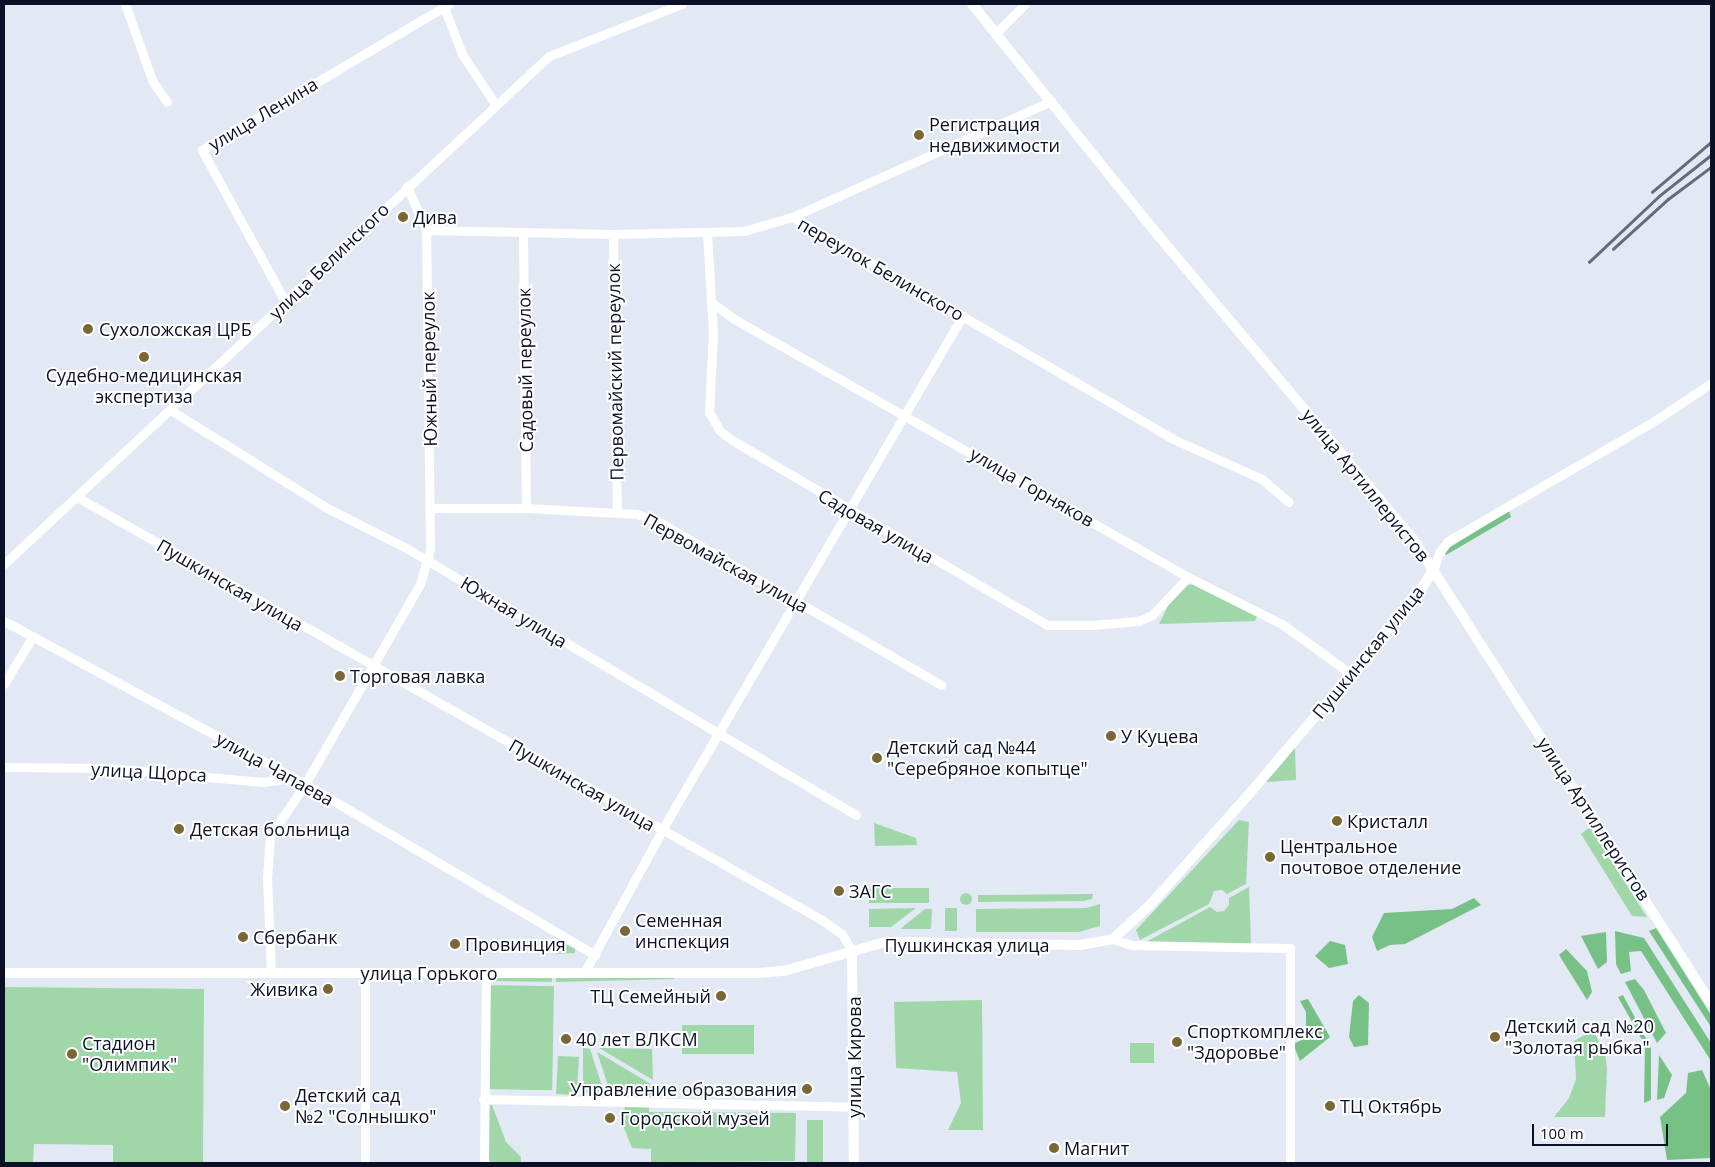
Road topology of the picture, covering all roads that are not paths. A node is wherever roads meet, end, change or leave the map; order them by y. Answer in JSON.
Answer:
{"nodes":[{"id":1,"x":125,"y":4,"type":"edge"},
{"id":2,"x":682,"y":4,"type":"edge"},
{"id":3,"x":972,"y":4,"type":"edge"},
{"id":4,"x":1025,"y":4,"type":"edge"},
{"id":5,"x":446,"y":5,"type":"edge"},
{"id":6,"x":995,"y":34,"type":"junction"},
{"id":7,"x":1050,"y":101,"type":"junction"},
{"id":8,"x":167,"y":102,"type":"dead end"},
{"id":9,"x":495,"y":104,"type":"junction"},
{"id":10,"x":407,"y":186,"type":"junction"},
{"id":11,"x":792,"y":218,"type":"junction"},
{"id":12,"x":426,"y":230,"type":"junction"},
{"id":13,"x":523,"y":232,"type":"junction"},
{"id":14,"x":707,"y":233,"type":"junction"},
{"id":15,"x":613,"y":234,"type":"junction"},
{"id":16,"x":711,"y":302,"type":"junction"},
{"id":17,"x":286,"y":303,"type":"junction"},
{"id":18,"x":962,"y":315,"type":"junction"},
{"id":19,"x":1711,"y":383,"type":"edge"},
{"id":20,"x":172,"y":410,"type":"junction"},
{"id":21,"x":906,"y":415,"type":"junction"},
{"id":22,"x":77,"y":497,"type":"junction"},
{"id":23,"x":1288,"y":502,"type":"dead end"},
{"id":24,"x":432,"y":508,"type":"junction"},
{"id":25,"x":526,"y":508,"type":"junction"},
{"id":26,"x":848,"y":510,"type":"junction"},
{"id":27,"x":617,"y":511,"type":"junction"},
{"id":28,"x":428,"y":562,"type":"junction"},
{"id":29,"x":4,"y":564,"type":"edge"},
{"id":30,"x":1434,"y":568,"type":"junction"},
{"id":31,"x":1188,"y":577,"type":"junction"},
{"id":32,"x":795,"y":601,"type":"junction"},
{"id":33,"x":4,"y":621,"type":"edge"},
{"id":34,"x":32,"y":636,"type":"junction"},
{"id":35,"x":371,"y":665,"type":"junction"},
{"id":36,"x":1351,"y":674,"type":"junction"},
{"id":37,"x":4,"y":684,"type":"edge"},
{"id":38,"x":941,"y":685,"type":"dead end"},
{"id":39,"x":719,"y":734,"type":"junction"},
{"id":40,"x":4,"y":767,"type":"edge"},
{"id":41,"x":294,"y":778,"type":"junction"},
{"id":42,"x":304,"y":784,"type":"junction"},
{"id":43,"x":856,"y":815,"type":"dead end"},
{"id":44,"x":662,"y":830,"type":"junction"},
{"id":45,"x":1113,"y":939,"type":"junction"},
{"id":46,"x":852,"y":951,"type":"junction"},
{"id":47,"x":595,"y":955,"type":"junction"},
{"id":48,"x":270,"y":973,"type":"junction"},
{"id":49,"x":486,"y":973,"type":"junction"},
{"id":50,"x":4,"y":974,"type":"edge"},
{"id":51,"x":366,"y":974,"type":"junction"},
{"id":52,"x":584,"y":974,"type":"junction"},
{"id":53,"x":1711,"y":1003,"type":"edge"},
{"id":54,"x":483,"y":1099,"type":"junction"},
{"id":55,"x":855,"y":1107,"type":"junction"},
{"id":56,"x":365,"y":1163,"type":"edge"},
{"id":57,"x":484,"y":1163,"type":"edge"},
{"id":58,"x":854,"y":1163,"type":"edge"},
{"id":59,"x":1290,"y":1163,"type":"edge"}],
"edges":[{"from":1,"to":8,"type":"street"},
{"from":2,"to":9,"type":"street","name":"улица Белинского"},
{"from":3,"to":6,"type":"street","name":"улица Артиллеристов"},
{"from":4,"to":6,"type":"street"},
{"from":5,"to":9,"type":"street"},
{"from":5,"to":17,"type":"street","name":"улица Ленина"},
{"from":6,"to":7,"type":"street","name":"улица Артиллеристов"},
{"from":7,"to":11,"type":"street"},
{"from":7,"to":30,"type":"street","name":"улица Артиллеристов"},
{"from":9,"to":10,"type":"street","name":"улица Белинского"},
{"from":10,"to":12,"type":"street"},
{"from":10,"to":17,"type":"street","name":"улица Белинского"},
{"from":11,"to":14,"type":"street","name":"переулок Белинского"},
{"from":11,"to":18,"type":"street","name":"переулок Белинского"},
{"from":12,"to":13,"type":"street","name":"переулок Белинского"},
{"from":12,"to":24,"type":"street","name":"Южный переулок"},
{"from":13,"to":15,"type":"street","name":"переулок Белинского"},
{"from":13,"to":25,"type":"street","name":"Садовый переулок"},
{"from":14,"to":15,"type":"street","name":"переулок Белинского"},
{"from":14,"to":16,"type":"street"},
{"from":15,"to":27,"type":"street","name":"Первомайский переулок"},
{"from":16,"to":21,"type":"street","name":"улица Горняков"},
{"from":16,"to":26,"type":"street","name":"Садовая улица"},
{"from":17,"to":20,"type":"street","name":"улица Белинского"},
{"from":18,"to":21,"type":"street"},
{"from":18,"to":23,"type":"street","name":"переулок Белинского"},
{"from":19,"to":30,"type":"street","name":"Пушкинская улица"},
{"from":20,"to":22,"type":"street","name":"улица Белинского"},
{"from":20,"to":28,"type":"street","name":"Южная улица"},
{"from":21,"to":26,"type":"street"},
{"from":21,"to":31,"type":"street","name":"улица Горняков"},
{"from":22,"to":29,"type":"street","name":"улица Белинского"},
{"from":22,"to":35,"type":"street","name":"Пушкинская улица"},
{"from":24,"to":25,"type":"street","name":"Первомайская улица"},
{"from":24,"to":28,"type":"street","name":"Южный переулок"},
{"from":25,"to":27,"type":"street","name":"Первомайская улица"},
{"from":26,"to":31,"type":"street","name":"Садовая улица"},
{"from":26,"to":32,"type":"street"},
{"from":27,"to":32,"type":"street","name":"Первомайская улица"},
{"from":28,"to":35,"type":"street","name":"Южный переулок"},
{"from":28,"to":39,"type":"street","name":"Южная улица"},
{"from":30,"to":36,"type":"street","name":"Пушкинская улица"},
{"from":30,"to":53,"type":"street","name":"улица Артиллеристов"},
{"from":31,"to":36,"type":"street","name":"улица Горняков"},
{"from":32,"to":38,"type":"street","name":"Первомайская улица"},
{"from":32,"to":39,"type":"street"},
{"from":33,"to":34,"type":"street","name":"улица Чапаева"},
{"from":34,"to":37,"type":"street"},
{"from":34,"to":41,"type":"street","name":"улица Чапаева"},
{"from":35,"to":42,"type":"street","name":"Южный переулок"},
{"from":35,"to":44,"type":"street","name":"Пушкинская улица"},
{"from":36,"to":45,"type":"street","name":"Пушкинская улица"},
{"from":39,"to":43,"type":"street","name":"Южная улица"},
{"from":39,"to":44,"type":"street"},
{"from":40,"to":41,"type":"street","name":"улица Щорса"},
{"from":41,"to":42,"type":"street","name":"улица Чапаева"},
{"from":42,"to":47,"type":"street","name":"улица Чапаева"},
{"from":42,"to":48,"type":"street","name":"Южный переулок"},
{"from":44,"to":46,"type":"street","name":"Пушкинская улица"},
{"from":44,"to":47,"type":"street"},
{"from":45,"to":46,"type":"street","name":"Пушкинская улица"},
{"from":45,"to":59,"type":"street","name":"Пушкинская улица"},
{"from":46,"to":52,"type":"street","name":"улица Горького"},
{"from":46,"to":55,"type":"street","name":"улица Кирова"},
{"from":47,"to":52,"type":"street"},
{"from":48,"to":50,"type":"street","name":"улица Горького"},
{"from":48,"to":51,"type":"street","name":"улица Горького"},
{"from":49,"to":51,"type":"street","name":"улица Горького"},
{"from":49,"to":52,"type":"street","name":"улица Горького"},
{"from":49,"to":54,"type":"street"},
{"from":51,"to":56,"type":"street"},
{"from":54,"to":55,"type":"street"},
{"from":54,"to":57,"type":"street"},
{"from":55,"to":58,"type":"street","name":"улица Кирова"}]}
